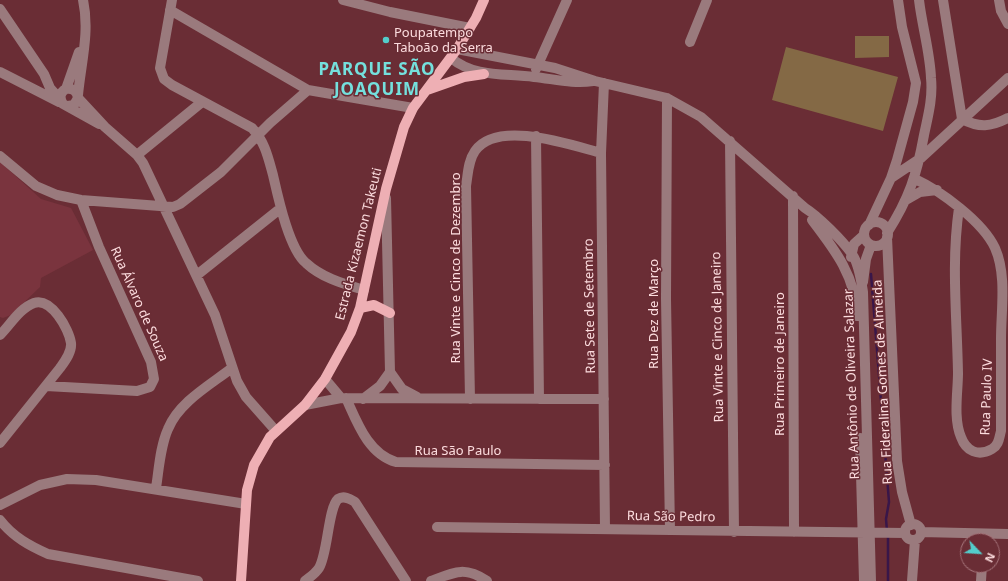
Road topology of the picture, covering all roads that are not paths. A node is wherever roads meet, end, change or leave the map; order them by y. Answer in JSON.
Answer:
{"nodes":[{"id":1,"x":83,"y":0,"type":"edge"},
{"id":2,"x":343,"y":0,"type":"edge"},
{"id":3,"x":484,"y":0,"type":"edge"},
{"id":4,"x":567,"y":0,"type":"edge"},
{"id":5,"x":706,"y":0,"type":"edge"},
{"id":6,"x":898,"y":0,"type":"edge"},
{"id":7,"x":919,"y":0,"type":"edge"},
{"id":8,"x":943,"y":0,"type":"edge"},
{"id":9,"x":999,"y":0,"type":"edge"},
{"id":10,"x":171,"y":5,"type":"edge"},
{"id":11,"x":0,"y":9,"type":"edge"},
{"id":12,"x":1008,"y":24,"type":"edge"},
{"id":13,"x":470,"y":28,"type":"junction"},
{"id":14,"x":85,"y":39,"type":"junction"},
{"id":15,"x":690,"y":42,"type":"dead end"},
{"id":16,"x":454,"y":54,"type":"junction"},
{"id":17,"x":537,"y":64,"type":"junction"},
{"id":18,"x":0,"y":72,"type":"edge"},
{"id":19,"x":42,"y":72,"type":"junction"},
{"id":20,"x":484,"y":74,"type":"junction"},
{"id":21,"x":534,"y":77,"type":"junction"},
{"id":22,"x":1008,"y":78,"type":"edge"},
{"id":23,"x":599,"y":82,"type":"junction"},
{"id":24,"x":32,"y":88,"type":"junction"},
{"id":25,"x":308,"y":90,"type":"junction"},
{"id":26,"x":427,"y":90,"type":"junction"},
{"id":27,"x":78,"y":96,"type":"junction"},
{"id":28,"x":64,"y":97,"type":"junction"},
{"id":29,"x":667,"y":98,"type":"junction"},
{"id":30,"x":202,"y":102,"type":"junction"},
{"id":31,"x":413,"y":108,"type":"junction"},
{"id":32,"x":1008,"y":118,"type":"edge"},
{"id":33,"x":962,"y":119,"type":"junction"},
{"id":34,"x":105,"y":127,"type":"junction"},
{"id":35,"x":259,"y":136,"type":"junction"},
{"id":36,"x":536,"y":136,"type":"junction"},
{"id":37,"x":730,"y":141,"type":"junction"},
{"id":38,"x":601,"y":153,"type":"junction"},
{"id":39,"x":137,"y":155,"type":"junction"},
{"id":40,"x":0,"y":156,"type":"edge"},
{"id":41,"x":921,"y":158,"type":"junction"},
{"id":42,"x":891,"y":178,"type":"junction"},
{"id":43,"x":915,"y":179,"type":"junction"},
{"id":44,"x":934,"y":188,"type":"junction"},
{"id":45,"x":386,"y":189,"type":"junction"},
{"id":46,"x":792,"y":196,"type":"junction"},
{"id":47,"x":81,"y":200,"type":"junction"},
{"id":48,"x":906,"y":200,"type":"junction"},
{"id":49,"x":164,"y":207,"type":"junction"},
{"id":50,"x":281,"y":208,"type":"junction"},
{"id":51,"x":805,"y":208,"type":"junction"},
{"id":52,"x":959,"y":208,"type":"junction"},
{"id":53,"x":869,"y":225,"type":"junction"},
{"id":54,"x":864,"y":235,"type":"junction"},
{"id":55,"x":887,"y":235,"type":"junction"},
{"id":56,"x":831,"y":244,"type":"junction"},
{"id":57,"x":870,"y":245,"type":"junction"},
{"id":58,"x":852,"y":254,"type":"junction"},
{"id":59,"x":197,"y":275,"type":"junction"},
{"id":60,"x":849,"y":275,"type":"junction"},
{"id":61,"x":364,"y":290,"type":"junction"},
{"id":62,"x":863,"y":292,"type":"junction"},
{"id":63,"x":360,"y":308,"type":"junction"},
{"id":64,"x":390,"y":313,"type":"junction"},
{"id":65,"x":1,"y":332,"type":"edge"},
{"id":66,"x":1004,"y":339,"type":"edge"},
{"id":67,"x":232,"y":368,"type":"junction"},
{"id":68,"x":390,"y":372,"type":"junction"},
{"id":69,"x":325,"y":379,"type":"junction"},
{"id":70,"x":46,"y":386,"type":"junction"},
{"id":71,"x":417,"y":397,"type":"junction"},
{"id":72,"x":344,"y":398,"type":"junction"},
{"id":73,"x":363,"y":399,"type":"junction"},
{"id":74,"x":470,"y":399,"type":"junction"},
{"id":75,"x":539,"y":399,"type":"junction"},
{"id":76,"x":604,"y":399,"type":"junction"},
{"id":77,"x":305,"y":405,"type":"junction"},
{"id":78,"x":276,"y":431,"type":"junction"},
{"id":79,"x":0,"y":443,"type":"edge"},
{"id":80,"x":605,"y":465,"type":"junction"},
{"id":81,"x":156,"y":488,"type":"junction"},
{"id":82,"x":246,"y":504,"type":"junction"},
{"id":83,"x":0,"y":505,"type":"edge"},
{"id":84,"x":0,"y":520,"type":"edge"},
{"id":85,"x":437,"y":527,"type":"dead end"},
{"id":86,"x":605,"y":529,"type":"junction"},
{"id":87,"x":670,"y":530,"type":"junction"},
{"id":88,"x":905,"y":530,"type":"junction"},
{"id":89,"x":734,"y":532,"type":"junction"},
{"id":90,"x":794,"y":532,"type":"junction"},
{"id":91,"x":866,"y":533,"type":"junction"},
{"id":92,"x":918,"y":536,"type":"junction"},
{"id":93,"x":960,"y":537,"type":"edge"},
{"id":94,"x":198,"y":581,"type":"edge"},
{"id":95,"x":241,"y":581,"type":"edge"},
{"id":96,"x":305,"y":581,"type":"edge"},
{"id":97,"x":406,"y":581,"type":"edge"},
{"id":98,"x":431,"y":581,"type":"edge"},
{"id":99,"x":487,"y":581,"type":"edge"},
{"id":100,"x":864,"y":581,"type":"edge"},
{"id":101,"x":871,"y":581,"type":"edge"},
{"id":102,"x":912,"y":581,"type":"edge"}],
"edges":[{"from":1,"to":14,"type":"street"},
{"from":2,"to":13,"type":"street"},
{"from":3,"to":13,"type":"main road","name":"Estrada Kizaemon Takeuti"},
{"from":4,"to":17,"type":"street"},
{"from":5,"to":15,"type":"street"},
{"from":6,"to":42,"type":"street"},
{"from":7,"to":41,"type":"street"},
{"from":8,"to":33,"type":"street"},
{"from":9,"to":12,"type":"street"},
{"from":10,"to":25,"type":"street"},
{"from":10,"to":30,"type":"street"},
{"from":11,"to":19,"type":"street"},
{"from":13,"to":16,"type":"main road","name":"Estrada Kizaemon Takeuti"},
{"from":14,"to":27,"type":"street"},
{"from":14,"to":28,"type":"street"},
{"from":16,"to":17,"type":"street","name":"Rua Antônio de Oliveira Salazar"},
{"from":16,"to":20,"type":"street","name":"Rua Antônio de Oliveira Salazar"},
{"from":16,"to":26,"type":"main road","name":"Estrada Kizaemon Takeuti"},
{"from":17,"to":21,"type":"street"},
{"from":17,"to":23,"type":"street","name":"Rua Antônio de Oliveira Salazar"},
{"from":18,"to":24,"type":"street"},
{"from":19,"to":24,"type":"street"},
{"from":19,"to":28,"type":"street"},
{"from":20,"to":21,"type":"street","name":"Rua Antônio de Oliveira Salazar"},
{"from":20,"to":26,"type":"main road"},
{"from":21,"to":23,"type":"street","name":"Rua Antônio de Oliveira Salazar"},
{"from":22,"to":33,"type":"street"},
{"from":23,"to":29,"type":"street","name":"Rua Antônio de Oliveira Salazar"},
{"from":23,"to":38,"type":"street","name":"Rua Sete de Setembro"},
{"from":24,"to":28,"type":"street"},
{"from":25,"to":31,"type":"street"},
{"from":25,"to":35,"type":"street"},
{"from":26,"to":31,"type":"main road","name":"Estrada Kizaemon Takeuti"},
{"from":27,"to":28,"type":"street"},
{"from":27,"to":28,"type":"street"},
{"from":27,"to":34,"type":"street"},
{"from":28,"to":34,"type":"street"},
{"from":29,"to":37,"type":"street","name":"Rua Antônio de Oliveira Salazar"},
{"from":29,"to":87,"type":"street","name":"Rua Dez de Março"},
{"from":30,"to":35,"type":"street"},
{"from":30,"to":39,"type":"street"},
{"from":31,"to":45,"type":"main road","name":"Estrada Kizaemon Takeuti"},
{"from":32,"to":33,"type":"street"},
{"from":33,"to":41,"type":"street"},
{"from":34,"to":39,"type":"street"},
{"from":35,"to":49,"type":"street"},
{"from":35,"to":50,"type":"street"},
{"from":36,"to":38,"type":"street","name":"Rua Vinte e Cinco de Dezembro"},
{"from":36,"to":74,"type":"street","name":"Rua Vinte e Cinco de Dezembro"},
{"from":36,"to":75,"type":"street"},
{"from":37,"to":46,"type":"street","name":"Rua Antônio de Oliveira Salazar"},
{"from":37,"to":89,"type":"street","name":"Rua Vinte e Cinco de Janeiro"},
{"from":38,"to":76,"type":"street","name":"Rua Sete de Setembro"},
{"from":39,"to":49,"type":"street"},
{"from":40,"to":47,"type":"street"},
{"from":41,"to":42,"type":"street"},
{"from":41,"to":43,"type":"street"},
{"from":41,"to":44,"type":"street"},
{"from":42,"to":53,"type":"street"},
{"from":43,"to":44,"type":"street","name":"Rua Paulo IV"},
{"from":43,"to":48,"type":"street"},
{"from":44,"to":48,"type":"street"},
{"from":44,"to":52,"type":"street","name":"Rua Paulo IV"},
{"from":45,"to":61,"type":"main road","name":"Estrada Kizaemon Takeuti"},
{"from":45,"to":64,"type":"street"},
{"from":46,"to":51,"type":"street","name":"Rua Antônio de Oliveira Salazar"},
{"from":46,"to":90,"type":"street","name":"Rua Primeiro de Janeiro"},
{"from":47,"to":49,"type":"street"},
{"from":47,"to":70,"type":"street","name":"Rua Álvaro de Souza"},
{"from":48,"to":55,"type":"street"},
{"from":49,"to":59,"type":"street"},
{"from":50,"to":59,"type":"street"},
{"from":50,"to":61,"type":"street"},
{"from":51,"to":56,"type":"street","name":"Rua Antônio de Oliveira Salazar"},
{"from":51,"to":58,"type":"street","name":"Rua Antônio de Oliveira Salazar"},
{"from":52,"to":66,"type":"street","name":"Rua Paulo IV"},
{"from":52,"to":66,"type":"street","name":"Rua Paulo IV"},
{"from":53,"to":54,"type":"street"},
{"from":53,"to":55,"type":"street"},
{"from":54,"to":57,"type":"street"},
{"from":54,"to":58,"type":"street"},
{"from":55,"to":57,"type":"street"},
{"from":55,"to":88,"type":"street","name":"Rua Fideralina Gomes de Almeida"},
{"from":56,"to":58,"type":"street"},
{"from":56,"to":60,"type":"street","name":"Rua Antônio de Oliveira Salazar"},
{"from":57,"to":58,"type":"street"},
{"from":57,"to":62,"type":"street"},
{"from":58,"to":60,"type":"street"},
{"from":58,"to":62,"type":"street","name":"Rua Antônio de Oliveira Salazar"},
{"from":59,"to":67,"type":"street"},
{"from":60,"to":91,"type":"street","name":"Rua Antônio de Oliveira Salazar"},
{"from":61,"to":63,"type":"main road","name":"Estrada Kizaemon Takeuti"},
{"from":62,"to":91,"type":"street","name":"Rua Antônio de Oliveira Salazar"},
{"from":63,"to":64,"type":"main road"},
{"from":63,"to":69,"type":"main road","name":"Estrada Kizaemon Takeuti"},
{"from":64,"to":68,"type":"street"},
{"from":65,"to":70,"type":"street"},
{"from":67,"to":78,"type":"street"},
{"from":67,"to":81,"type":"street"},
{"from":68,"to":71,"type":"street"},
{"from":68,"to":73,"type":"street"},
{"from":69,"to":72,"type":"street","name":"Rua São Paulo"},
{"from":69,"to":77,"type":"main road","name":"Estrada Kizaemon Takeuti"},
{"from":70,"to":79,"type":"street"},
{"from":71,"to":73,"type":"street"},
{"from":71,"to":74,"type":"street"},
{"from":72,"to":73,"type":"street"},
{"from":72,"to":77,"type":"street"},
{"from":72,"to":80,"type":"street","name":"Rua São Paulo"},
{"from":74,"to":75,"type":"street"},
{"from":75,"to":76,"type":"street"},
{"from":76,"to":80,"type":"street","name":"Rua Sete de Setembro"},
{"from":77,"to":78,"type":"main road","name":"Estrada Kizaemon Takeuti"},
{"from":78,"to":82,"type":"main road","name":"Estrada Kizaemon Takeuti"},
{"from":80,"to":86,"type":"street","name":"Rua Sete de Setembro"},
{"from":81,"to":82,"type":"street"},
{"from":81,"to":83,"type":"street"},
{"from":82,"to":95,"type":"main road","name":"Estrada Kizaemon Takeuti"},
{"from":84,"to":94,"type":"street"},
{"from":85,"to":86,"type":"street","name":"Rua São Pedro"},
{"from":86,"to":87,"type":"street","name":"Rua São Pedro"},
{"from":87,"to":89,"type":"street","name":"Rua São Pedro"},
{"from":88,"to":91,"type":"street","name":"Rua São Pedro"},
{"from":88,"to":92,"type":"street"},
{"from":88,"to":92,"type":"street"},
{"from":89,"to":90,"type":"street","name":"Rua São Pedro"},
{"from":90,"to":91,"type":"street","name":"Rua São Pedro"},
{"from":91,"to":100,"type":"street","name":"Rua Antônio de Oliveira Salazar"},
{"from":91,"to":101,"type":"street","name":"Rua Antônio de Oliveira Salazar"},
{"from":92,"to":93,"type":"street"},
{"from":92,"to":102,"type":"street"},
{"from":96,"to":97,"type":"street"},
{"from":98,"to":99,"type":"street"}]}
